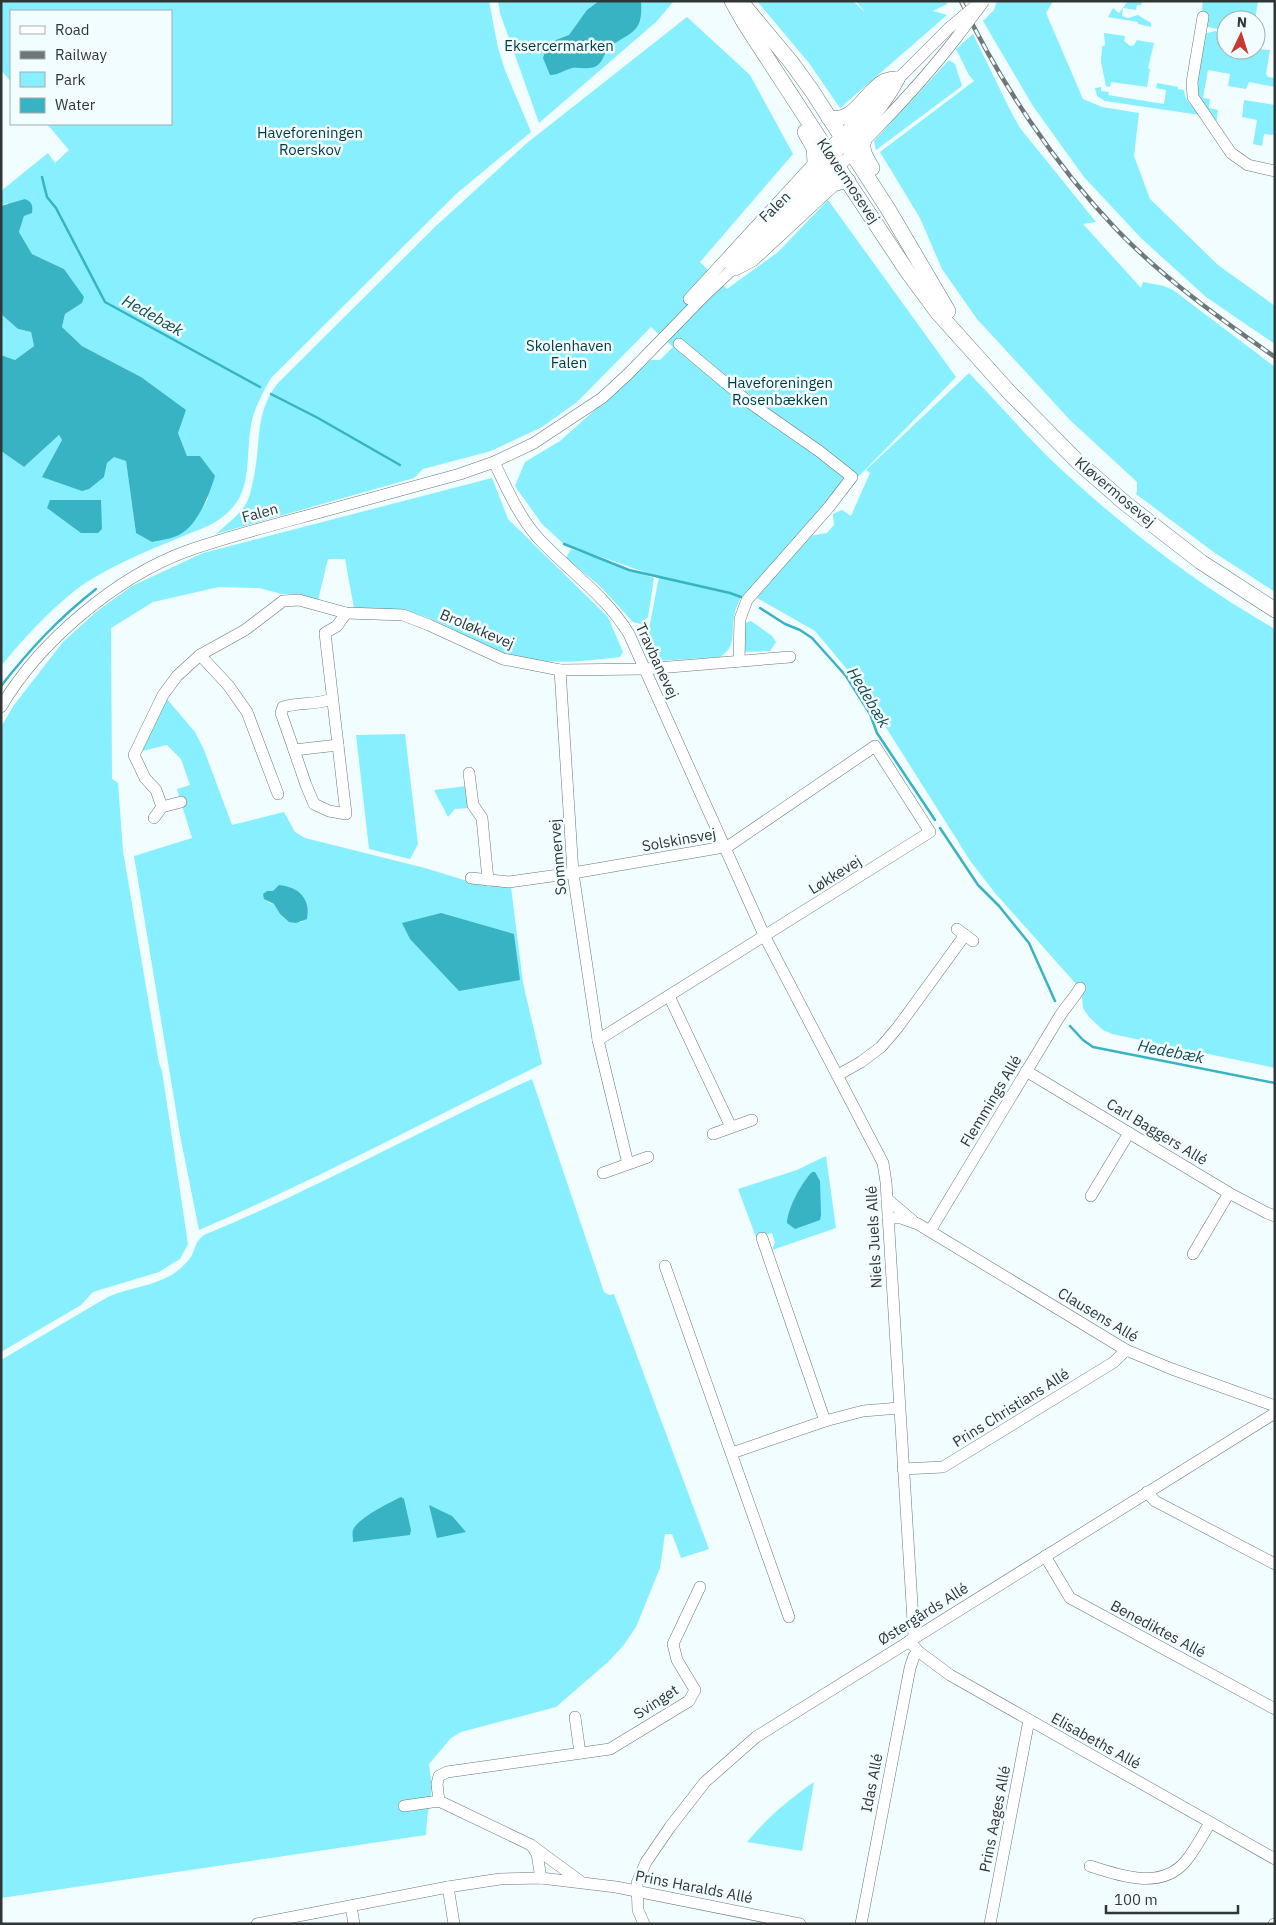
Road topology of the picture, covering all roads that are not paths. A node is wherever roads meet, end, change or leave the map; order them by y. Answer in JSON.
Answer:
{"nodes":[{"id":1,"x":732,"y":1,"type":"edge"},
{"id":2,"x":740,"y":1,"type":"edge"},
{"id":3,"x":983,"y":1,"type":"edge"},
{"id":4,"x":1203,"y":17,"type":"dead end"},
{"id":5,"x":771,"y":64,"type":"junction"},
{"id":6,"x":896,"y":79,"type":"junction"},
{"id":7,"x":830,"y":118,"type":"junction"},
{"id":8,"x":864,"y":140,"type":"junction"},
{"id":9,"x":839,"y":151,"type":"junction"},
{"id":10,"x":815,"y":162,"type":"junction"},
{"id":11,"x":1275,"y":171,"type":"edge"},
{"id":12,"x":848,"y":181,"type":"junction"},
{"id":13,"x":734,"y":268,"type":"junction"},
{"id":14,"x":926,"y":276,"type":"junction"},
{"id":15,"x":679,"y":344,"type":"dead end"},
{"id":16,"x":974,"y":352,"type":"junction"},
{"id":17,"x":571,"y":418,"type":"junction"},
{"id":18,"x":494,"y":462,"type":"junction"},
{"id":19,"x":1275,"y":610,"type":"edge"},
{"id":20,"x":346,"y":613,"type":"junction"},
{"id":21,"x":200,"y":655,"type":"junction"},
{"id":22,"x":790,"y":657,"type":"dead end"},
{"id":23,"x":739,"y":661,"type":"junction"},
{"id":24,"x":645,"y":669,"type":"junction"},
{"id":25,"x":560,"y":670,"type":"junction"},
{"id":26,"x":332,"y":699,"type":"junction"},
{"id":27,"x":1,"y":707,"type":"edge"},
{"id":28,"x":338,"y":745,"type":"junction"},
{"id":29,"x":875,"y":746,"type":"joint"},
{"id":30,"x":294,"y":750,"type":"junction"},
{"id":31,"x":469,"y":773,"type":"dead end"},
{"id":32,"x":278,"y":794,"type":"dead end"},
{"id":33,"x":181,"y":802,"type":"dead end"},
{"id":34,"x":162,"y":808,"type":"junction"},
{"id":35,"x":154,"y":818,"type":"dead end"},
{"id":36,"x":724,"y":847,"type":"junction"},
{"id":37,"x":573,"y":873,"type":"junction"},
{"id":38,"x":471,"y":878,"type":"dead end"},
{"id":39,"x":488,"y":880,"type":"junction"},
{"id":40,"x":965,"y":935,"type":"dead end"},
{"id":41,"x":765,"y":937,"type":"junction"},
{"id":42,"x":1080,"y":988,"type":"dead end"},
{"id":43,"x":669,"y":996,"type":"junction"},
{"id":44,"x":598,"y":1040,"type":"junction"},
{"id":45,"x":1026,"y":1071,"type":"junction"},
{"id":46,"x":838,"y":1075,"type":"junction"},
{"id":47,"x":752,"y":1120,"type":"dead end"},
{"id":48,"x":731,"y":1127,"type":"junction"},
{"id":49,"x":1129,"y":1133,"type":"junction"},
{"id":50,"x":712,"y":1134,"type":"dead end"},
{"id":51,"x":648,"y":1157,"type":"dead end"},
{"id":52,"x":628,"y":1164,"type":"junction"},
{"id":53,"x":603,"y":1173,"type":"dead end"},
{"id":54,"x":1229,"y":1193,"type":"junction"},
{"id":55,"x":1091,"y":1196,"type":"dead end"},
{"id":56,"x":887,"y":1199,"type":"junction"},
{"id":57,"x":1275,"y":1216,"type":"edge"},
{"id":58,"x":888,"y":1218,"type":"junction"},
{"id":59,"x":918,"y":1224,"type":"junction"},
{"id":60,"x":930,"y":1231,"type":"junction"},
{"id":61,"x":762,"y":1238,"type":"dead end"},
{"id":62,"x":1193,"y":1254,"type":"dead end"},
{"id":63,"x":665,"y":1266,"type":"dead end"},
{"id":64,"x":1126,"y":1350,"type":"junction"},
{"id":65,"x":1275,"y":1406,"type":"edge"},
{"id":66,"x":899,"y":1408,"type":"junction"},
{"id":67,"x":1275,"y":1413,"type":"edge"},
{"id":68,"x":826,"y":1421,"type":"junction"},
{"id":69,"x":732,"y":1453,"type":"junction"},
{"id":70,"x":903,"y":1469,"type":"junction"},
{"id":71,"x":1148,"y":1492,"type":"junction"},
{"id":72,"x":1045,"y":1556,"type":"junction"},
{"id":73,"x":1275,"y":1564,"type":"edge"},
{"id":74,"x":700,"y":1587,"type":"dead end"},
{"id":75,"x":789,"y":1617,"type":"dead end"},
{"id":76,"x":911,"y":1639,"type":"junction"},
{"id":77,"x":919,"y":1652,"type":"junction"},
{"id":78,"x":1275,"y":1709,"type":"edge"},
{"id":79,"x":575,"y":1717,"type":"dead end"},
{"id":80,"x":1029,"y":1720,"type":"junction"},
{"id":81,"x":580,"y":1753,"type":"junction"},
{"id":82,"x":439,"y":1801,"type":"junction"},
{"id":83,"x":404,"y":1806,"type":"dead end"},
{"id":84,"x":1210,"y":1822,"type":"junction"},
{"id":85,"x":531,"y":1845,"type":"junction"},
{"id":86,"x":1275,"y":1859,"type":"edge"},
{"id":87,"x":1090,"y":1866,"type":"dead end"},
{"id":88,"x":541,"y":1878,"type":"junction"},
{"id":89,"x":582,"y":1882,"type":"junction"},
{"id":90,"x":448,"y":1887,"type":"junction"},
{"id":91,"x":638,"y":1891,"type":"junction"},
{"id":92,"x":351,"y":1906,"type":"junction"},
{"id":93,"x":257,"y":1924,"type":"edge"},
{"id":94,"x":354,"y":1924,"type":"edge"},
{"id":95,"x":454,"y":1924,"type":"edge"},
{"id":96,"x":644,"y":1924,"type":"edge"},
{"id":97,"x":800,"y":1924,"type":"edge"},
{"id":98,"x":861,"y":1924,"type":"edge"},
{"id":99,"x":990,"y":1924,"type":"edge"}],
"edges":[{"from":1,"to":5,"type":"main road","name":"Kløvermosevej"},
{"from":2,"to":7,"type":"main road","name":"Kløvermosevej"},
{"from":3,"to":6,"type":"street","name":"Falen","bridge":true},
{"from":3,"to":8,"type":"street","name":"Falen","bridge":true},
{"from":4,"to":11,"type":"street"},
{"from":5,"to":9,"type":"main road","name":"Kløvermosevej"},
{"from":5,"to":10,"type":"main road"},
{"from":6,"to":7,"type":"main road"},
{"from":6,"to":9,"type":"main road"},
{"from":7,"to":9,"type":"main road","name":"Kløvermosevej"},
{"from":8,"to":9,"type":"street","name":"Falen"},
{"from":8,"to":14,"type":"main road"},
{"from":9,"to":10,"type":"street","name":"Falen"},
{"from":9,"to":12,"type":"main road","name":"Kløvermosevej"},
{"from":9,"to":13,"type":"main road"},
{"from":9,"to":14,"type":"main road","name":"Kløvermosevej"},
{"from":10,"to":17,"type":"street","name":"Falen"},
{"from":12,"to":13,"type":"main road"},
{"from":12,"to":16,"type":"main road","name":"Kløvermosevej"},
{"from":13,"to":17,"type":"street","name":"Falen"},
{"from":14,"to":16,"type":"main road","name":"Kløvermosevej"},
{"from":15,"to":23,"type":"street"},
{"from":16,"to":19,"type":"main road","name":"Kløvermosevej"},
{"from":17,"to":18,"type":"street","name":"Falen"},
{"from":18,"to":24,"type":"street","name":"Travbanevej"},
{"from":18,"to":27,"type":"street","name":"Falen"},
{"from":20,"to":21,"type":"street","name":"Broløkkevej"},
{"from":20,"to":25,"type":"street","name":"Broløkkevej"},
{"from":20,"to":26,"type":"street"},
{"from":21,"to":32,"type":"street"},
{"from":21,"to":34,"type":"street","name":"Broløkkevej"},
{"from":22,"to":23,"type":"street","name":"Broløkkevej"},
{"from":23,"to":24,"type":"street","name":"Broløkkevej"},
{"from":24,"to":25,"type":"street","name":"Broløkkevej"},
{"from":24,"to":36,"type":"street","name":"Travbanevej"},
{"from":25,"to":37,"type":"street","name":"Sommervej"},
{"from":26,"to":28,"type":"street"},
{"from":26,"to":30,"type":"street"},
{"from":28,"to":30,"type":"street"},
{"from":28,"to":30,"type":"street"},
{"from":29,"to":36,"type":"street","name":"Solskinsvej"},
{"from":29,"to":41,"type":"street","name":"Løkkevej"},
{"from":31,"to":39,"type":"street"},
{"from":33,"to":34,"type":"street"},
{"from":34,"to":35,"type":"street"},
{"from":36,"to":37,"type":"street","name":"Solskinsvej"},
{"from":36,"to":41,"type":"street","name":"Niels Juels Allé"},
{"from":37,"to":39,"type":"street","name":"Solskinsvej"},
{"from":37,"to":44,"type":"street","name":"Sommervej"},
{"from":38,"to":39,"type":"street","name":"Solskinsvej"},
{"from":40,"to":46,"type":"street"},
{"from":41,"to":43,"type":"street","name":"Løkkevej"},
{"from":41,"to":46,"type":"street","name":"Niels Juels Allé"},
{"from":42,"to":45,"type":"street","name":"Flemmings Allé"},
{"from":43,"to":44,"type":"street","name":"Løkkevej"},
{"from":43,"to":48,"type":"street"},
{"from":44,"to":52,"type":"street"},
{"from":45,"to":49,"type":"street","name":"Carl Baggers Allé"},
{"from":45,"to":60,"type":"street","name":"Flemmings Allé"},
{"from":46,"to":56,"type":"street","name":"Niels Juels Allé"},
{"from":47,"to":48,"type":"street"},
{"from":48,"to":50,"type":"street"},
{"from":49,"to":54,"type":"street","name":"Carl Baggers Allé"},
{"from":49,"to":55,"type":"street"},
{"from":51,"to":52,"type":"street"},
{"from":52,"to":53,"type":"street"},
{"from":54,"to":57,"type":"street","name":"Carl Baggers Allé"},
{"from":54,"to":62,"type":"street"},
{"from":56,"to":58,"type":"street","name":"Niels Juels Allé"},
{"from":56,"to":59,"type":"street","name":"Clausens Allé"},
{"from":58,"to":59,"type":"street","name":"Clausens Allé"},
{"from":58,"to":66,"type":"street","name":"Niels Juels Allé"},
{"from":59,"to":60,"type":"street","name":"Clausens Allé"},
{"from":60,"to":64,"type":"street","name":"Clausens Allé"},
{"from":61,"to":68,"type":"street"},
{"from":63,"to":69,"type":"street"},
{"from":64,"to":65,"type":"street","name":"Clausens Allé"},
{"from":64,"to":70,"type":"street","name":"Prins Christians Allé"},
{"from":66,"to":68,"type":"street"},
{"from":66,"to":70,"type":"street","name":"Niels Juels Allé"},
{"from":67,"to":71,"type":"street","name":"Østergårds Allé"},
{"from":68,"to":69,"type":"street"},
{"from":69,"to":75,"type":"street"},
{"from":70,"to":76,"type":"street","name":"Niels Juels Allé"},
{"from":71,"to":72,"type":"street","name":"Østergårds Allé"},
{"from":71,"to":73,"type":"street"},
{"from":72,"to":76,"type":"street","name":"Østergårds Allé"},
{"from":72,"to":78,"type":"street","name":"Benediktes Allé"},
{"from":74,"to":81,"type":"street","name":"Svinget"},
{"from":76,"to":77,"type":"street","name":"Elisabeths Allé"},
{"from":76,"to":91,"type":"street","name":"Østergårds Allé"},
{"from":77,"to":80,"type":"street","name":"Elisabeths Allé"},
{"from":77,"to":98,"type":"street","name":"Idas Allé"},
{"from":79,"to":81,"type":"street"},
{"from":80,"to":84,"type":"street","name":"Elisabeths Allé"},
{"from":80,"to":99,"type":"street","name":"Prins Aages Allé"},
{"from":81,"to":82,"type":"street","name":"Svinget"},
{"from":82,"to":83,"type":"street"},
{"from":82,"to":85,"type":"street","name":"Prins Haralds Allé"},
{"from":84,"to":86,"type":"street","name":"Elisabeths Allé"},
{"from":84,"to":87,"type":"street"},
{"from":85,"to":88,"type":"street"},
{"from":85,"to":89,"type":"street","name":"Prins Haralds Allé"},
{"from":88,"to":89,"type":"street","name":"Prins Haralds Allé"},
{"from":88,"to":90,"type":"street","name":"Prins Haralds Allé"},
{"from":89,"to":91,"type":"street","name":"Prins Haralds Allé"},
{"from":90,"to":92,"type":"street","name":"Prins Haralds Allé"},
{"from":90,"to":95,"type":"street"},
{"from":91,"to":96,"type":"street","name":"Østergårds Allé"},
{"from":91,"to":97,"type":"street","name":"Prins Haralds Allé"},
{"from":92,"to":93,"type":"street","name":"Prins Haralds Allé"},
{"from":92,"to":94,"type":"street"}]}
